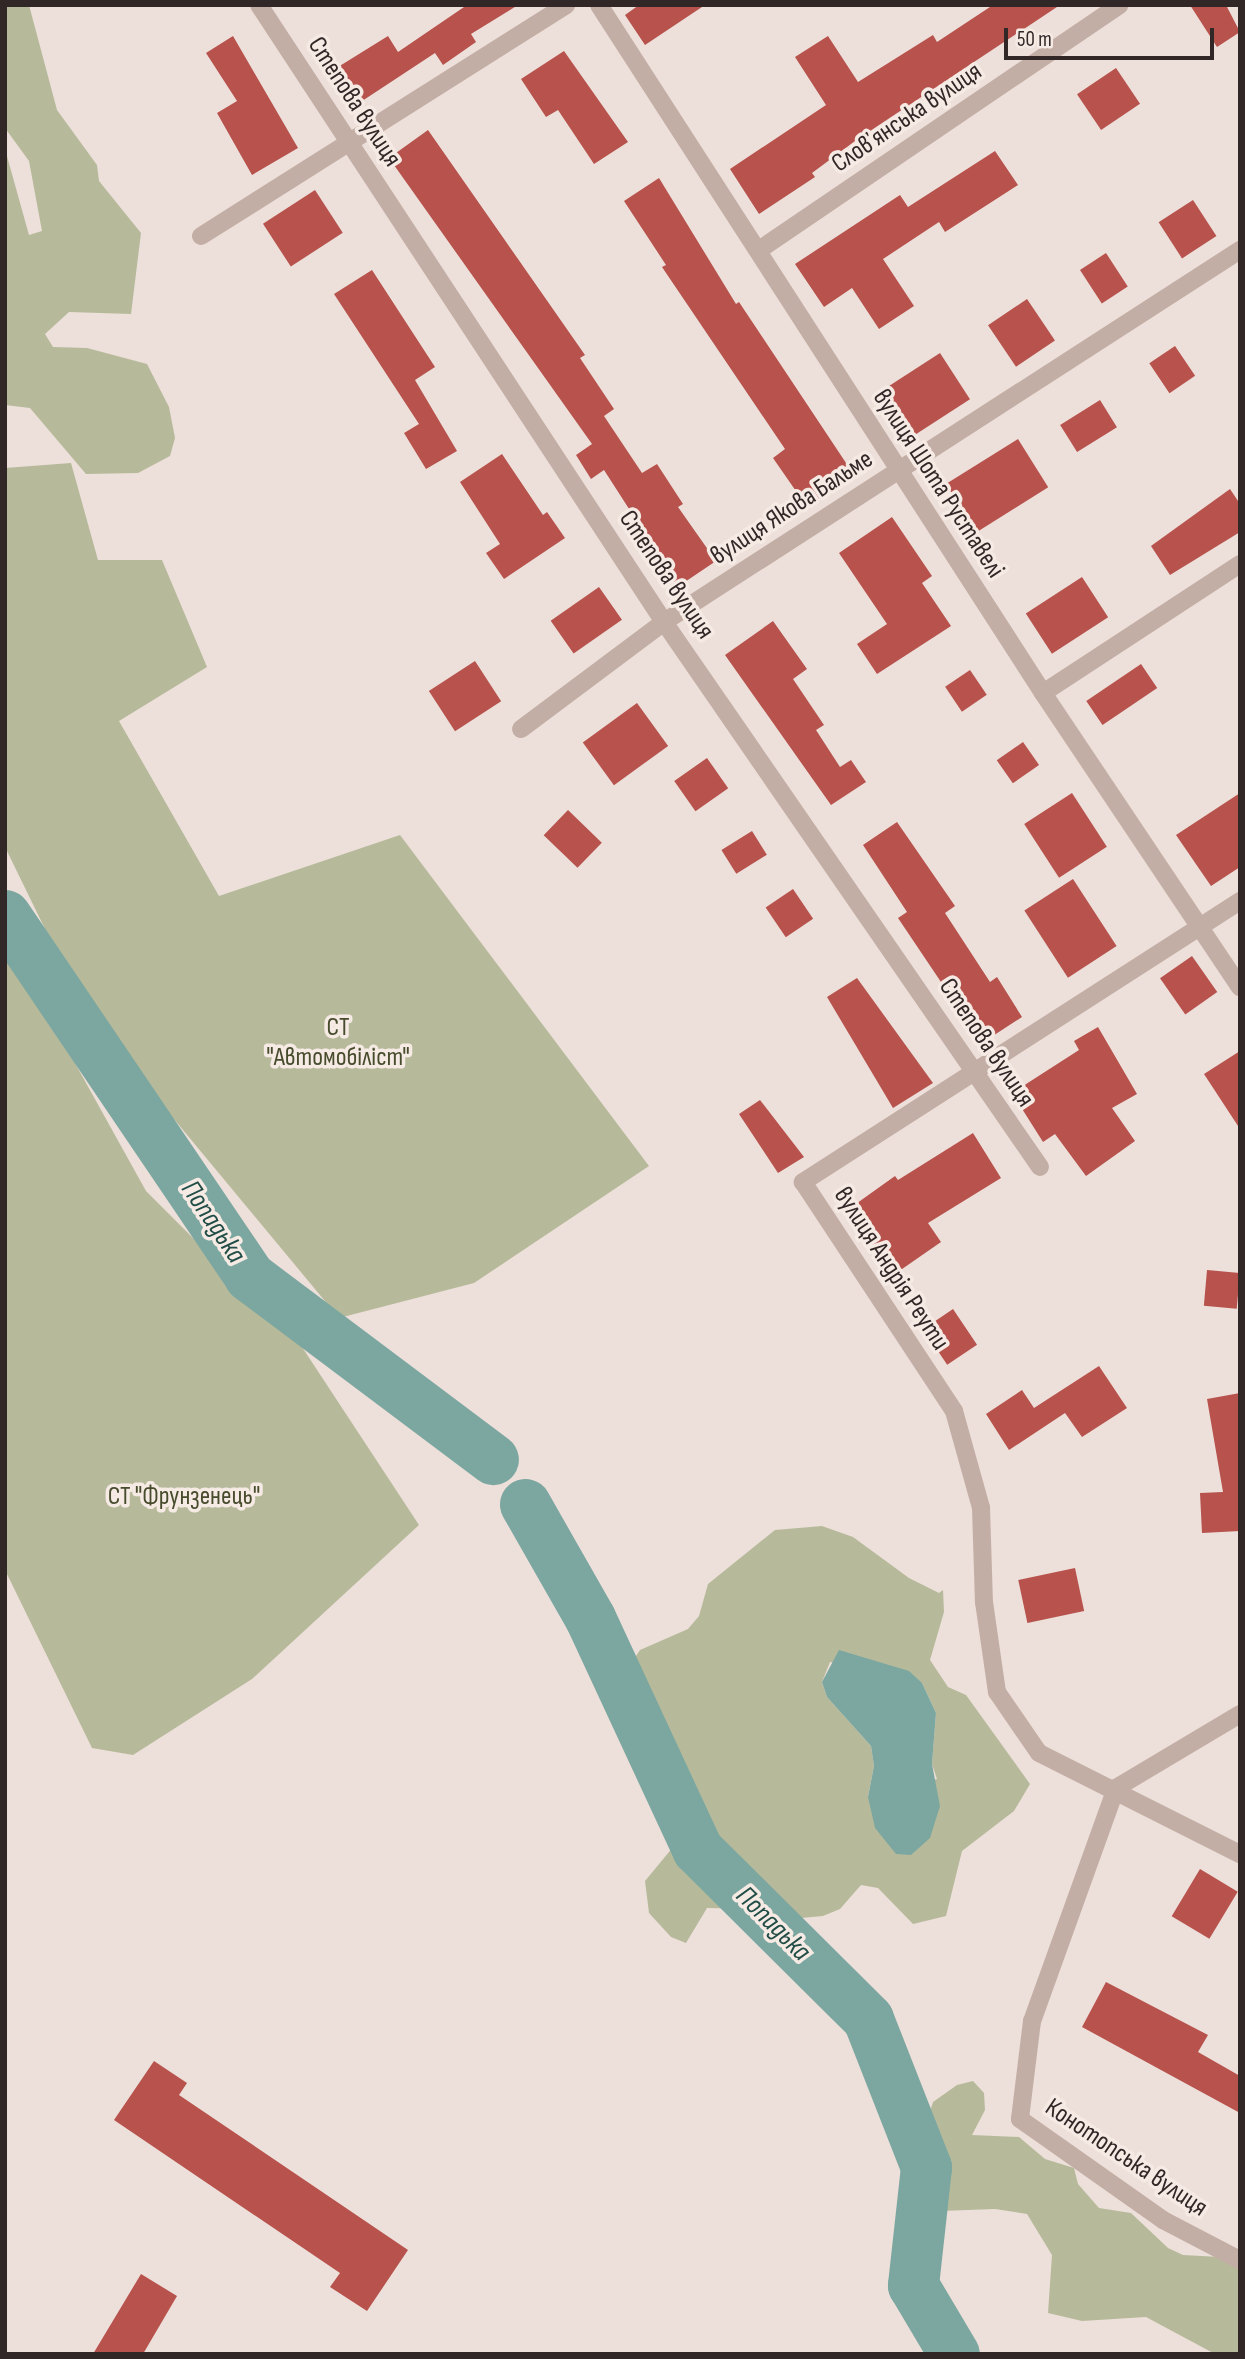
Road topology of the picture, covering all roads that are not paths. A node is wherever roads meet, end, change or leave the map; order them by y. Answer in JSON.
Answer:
{"nodes":[{"id":1,"x":258,"y":5,"type":"edge"},
{"id":2,"x":566,"y":5,"type":"edge"},
{"id":3,"x":599,"y":5,"type":"edge"},
{"id":4,"x":1120,"y":5,"type":"edge"},
{"id":5,"x":349,"y":142,"type":"junction"},
{"id":6,"x":201,"y":236,"type":"dead end"},
{"id":7,"x":759,"y":250,"type":"junction"},
{"id":8,"x":1240,"y":250,"type":"edge"},
{"id":9,"x":898,"y":471,"type":"junction"},
{"id":10,"x":1240,"y":564,"type":"edge"},
{"id":11,"x":664,"y":622,"type":"junction"},
{"id":12,"x":1043,"y":693,"type":"junction"},
{"id":13,"x":521,"y":729,"type":"dead end"},
{"id":14,"x":1240,"y":901,"type":"edge"},
{"id":15,"x":1202,"y":927,"type":"junction"},
{"id":16,"x":1240,"y":987,"type":"edge"},
{"id":17,"x":974,"y":1071,"type":"junction"},
{"id":18,"x":1040,"y":1167,"type":"dead end"},
{"id":19,"x":1240,"y":1714,"type":"edge"},
{"id":20,"x":1116,"y":1788,"type":"junction"},
{"id":21,"x":1240,"y":1854,"type":"edge"},
{"id":22,"x":1240,"y":2260,"type":"edge"}],
"edges":[{"from":1,"to":5,"type":"street","name":"Степова вулиця"},
{"from":2,"to":5,"type":"street"},
{"from":3,"to":7,"type":"street","name":"вулиця Шота Руставелі"},
{"from":4,"to":7,"type":"street","name":"Словʼянська вулиця"},
{"from":5,"to":6,"type":"street"},
{"from":5,"to":11,"type":"street","name":"Степова вулиця"},
{"from":7,"to":9,"type":"street","name":"вулиця Шота Руставелі"},
{"from":8,"to":9,"type":"street","name":"вулиця Якова Бальме"},
{"from":9,"to":11,"type":"street","name":"вулиця Якова Бальме"},
{"from":9,"to":12,"type":"street","name":"вулиця Шота Руставелі"},
{"from":10,"to":12,"type":"street"},
{"from":11,"to":13,"type":"street","name":"вулиця Якова Бальме"},
{"from":11,"to":17,"type":"street","name":"Степова вулиця"},
{"from":12,"to":15,"type":"street","name":"вулиця Шота Руставелі"},
{"from":14,"to":15,"type":"street","name":"вулиця Андрія Реути"},
{"from":15,"to":16,"type":"street","name":"вулиця Шота Руставелі"},
{"from":15,"to":17,"type":"street","name":"вулиця Андрія Реути"},
{"from":17,"to":18,"type":"street","name":"Степова вулиця"},
{"from":17,"to":20,"type":"street","name":"вулиця Андрія Реути"},
{"from":19,"to":20,"type":"street"},
{"from":20,"to":21,"type":"street"},
{"from":20,"to":22,"type":"street","name":"Конотопська вулиця"}]}
